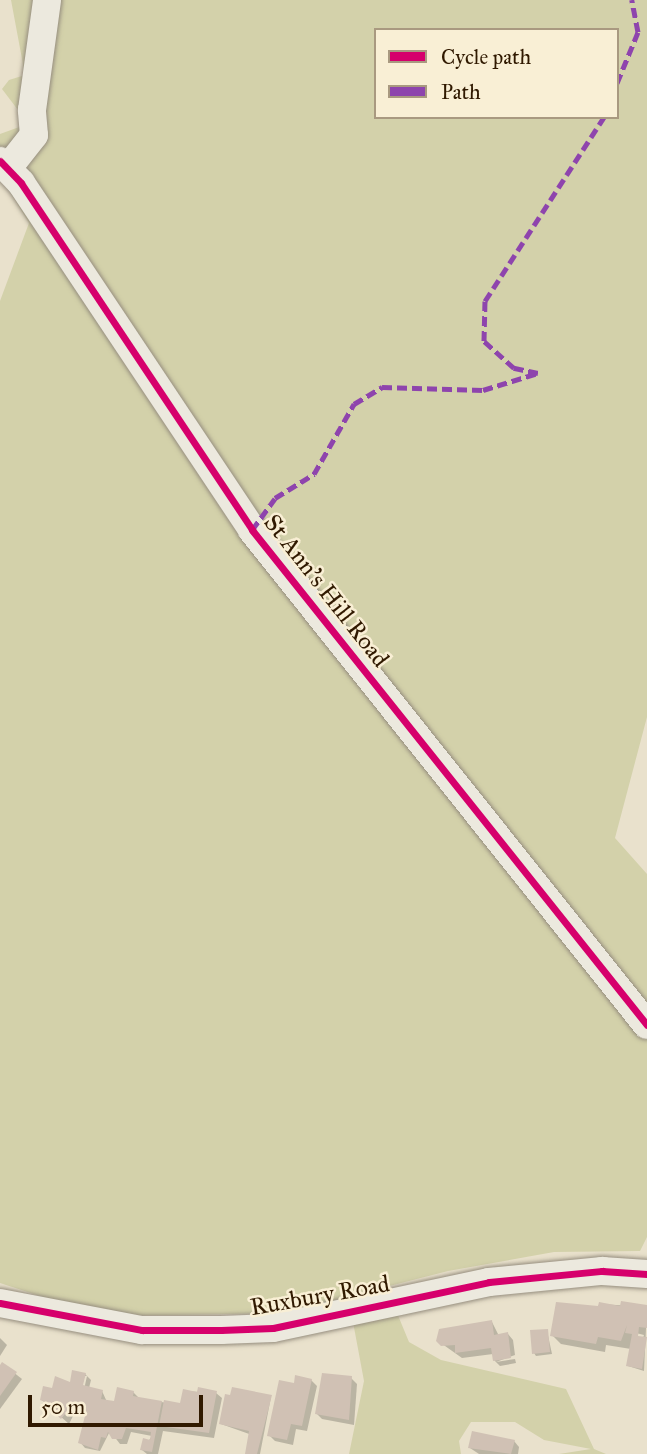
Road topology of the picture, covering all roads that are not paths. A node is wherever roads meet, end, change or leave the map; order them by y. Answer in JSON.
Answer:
{"nodes":[{"id":1,"x":47,"y":0,"type":"edge"},
{"id":2,"x":4,"y":165,"type":"edge"},
{"id":3,"x":647,"y":1025,"type":"edge"},
{"id":4,"x":647,"y":1274,"type":"edge"},
{"id":5,"x":0,"y":1303,"type":"edge"}],
"edges":[{"from":1,"to":2,"type":"street"},
{"from":2,"to":3,"type":"street","name":"St Ann's Hill Road"},
{"from":4,"to":5,"type":"street","name":"Ruxbury Road"}]}
